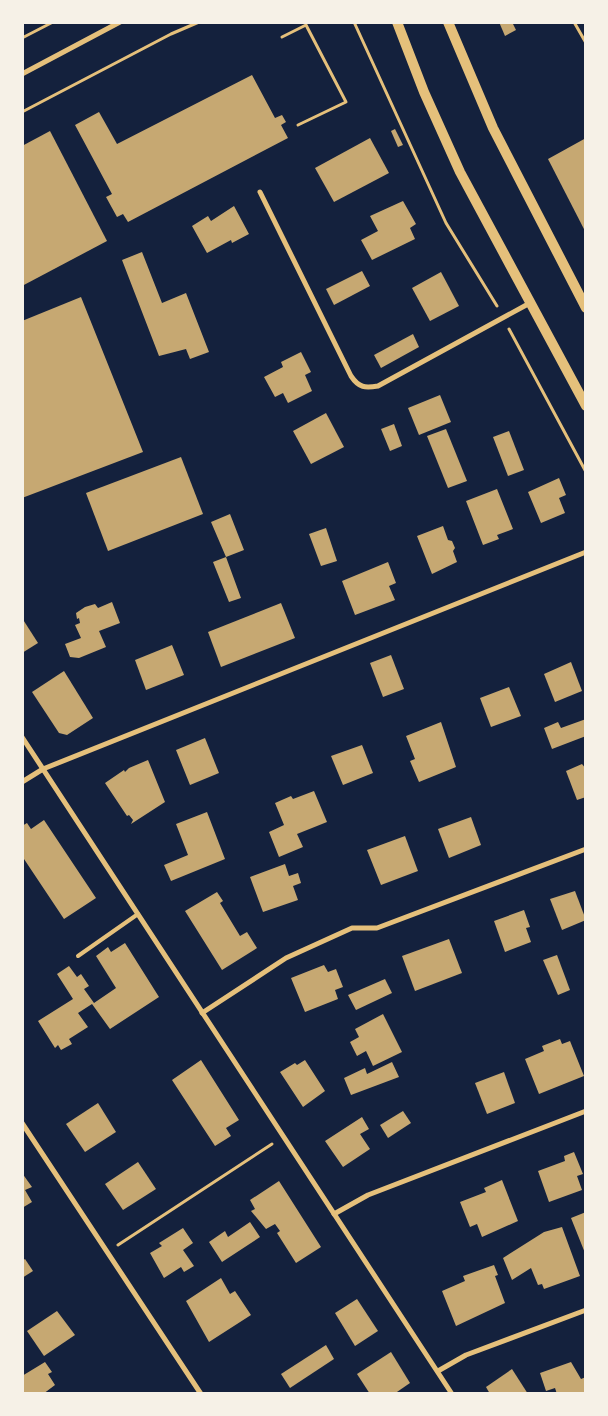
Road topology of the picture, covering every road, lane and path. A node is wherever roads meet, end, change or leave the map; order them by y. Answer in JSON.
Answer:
{"nodes":[{"id":1,"x":52,"y":22,"type":"edge"},
{"id":2,"x":120,"y":22,"type":"edge"},
{"id":3,"x":199,"y":22,"type":"edge"},
{"id":4,"x":354,"y":22,"type":"edge"},
{"id":5,"x":397,"y":22,"type":"edge"},
{"id":6,"x":448,"y":22,"type":"edge"},
{"id":7,"x":574,"y":22,"type":"edge"},
{"id":8,"x":282,"y":37,"type":"dead end"},
{"id":9,"x":22,"y":38,"type":"edge"},
{"id":10,"x":586,"y":44,"type":"edge"},
{"id":11,"x":22,"y":74,"type":"edge"},
{"id":12,"x":22,"y":112,"type":"edge"},
{"id":13,"x":298,"y":125,"type":"dead end"},
{"id":14,"x":260,"y":192,"type":"dead end"},
{"id":15,"x":530,"y":303,"type":"junction"},
{"id":16,"x":586,"y":308,"type":"edge"},
{"id":17,"x":503,"y":316,"type":"junction"},
{"id":18,"x":586,"y":406,"type":"edge"},
{"id":19,"x":586,"y":472,"type":"edge"},
{"id":20,"x":586,"y":552,"type":"edge"},
{"id":21,"x":22,"y":738,"type":"edge"},
{"id":22,"x":43,"y":769,"type":"junction"},
{"id":23,"x":22,"y":782,"type":"edge"},
{"id":24,"x":586,"y":849,"type":"edge"},
{"id":25,"x":138,"y":914,"type":"junction"},
{"id":26,"x":78,"y":956,"type":"dead end"},
{"id":27,"x":202,"y":1013,"type":"junction"},
{"id":28,"x":586,"y":1111,"type":"edge"},
{"id":29,"x":22,"y":1123,"type":"edge"},
{"id":30,"x":283,"y":1137,"type":"junction"},
{"id":31,"x":334,"y":1214,"type":"junction"},
{"id":32,"x":107,"y":1252,"type":"junction"},
{"id":33,"x":586,"y":1310,"type":"edge"},
{"id":34,"x":438,"y":1371,"type":"junction"},
{"id":35,"x":200,"y":1394,"type":"edge"},
{"id":36,"x":452,"y":1394,"type":"edge"}],
"edges":[{"from":1,"to":9,"type":"path"},
{"from":2,"to":11,"type":"street"},
{"from":3,"to":12,"type":"path"},
{"from":4,"to":17,"type":"path"},
{"from":5,"to":15,"type":"main road"},
{"from":6,"to":16,"type":"main road"},
{"from":7,"to":10,"type":"path"},
{"from":8,"to":13,"type":"path"},
{"from":14,"to":17,"type":"street"},
{"from":15,"to":17,"type":"street"},
{"from":15,"to":18,"type":"main road"},
{"from":17,"to":19,"type":"path"},
{"from":20,"to":22,"type":"street"},
{"from":21,"to":22,"type":"street"},
{"from":22,"to":23,"type":"street"},
{"from":22,"to":25,"type":"street"},
{"from":24,"to":27,"type":"street"},
{"from":25,"to":26,"type":"lane"},
{"from":25,"to":27,"type":"street"},
{"from":27,"to":30,"type":"street"},
{"from":28,"to":31,"type":"street"},
{"from":29,"to":32,"type":"street"},
{"from":30,"to":31,"type":"street"},
{"from":30,"to":32,"type":"path"},
{"from":31,"to":34,"type":"street"},
{"from":32,"to":35,"type":"street"},
{"from":33,"to":34,"type":"street"},
{"from":34,"to":36,"type":"street"}]}
